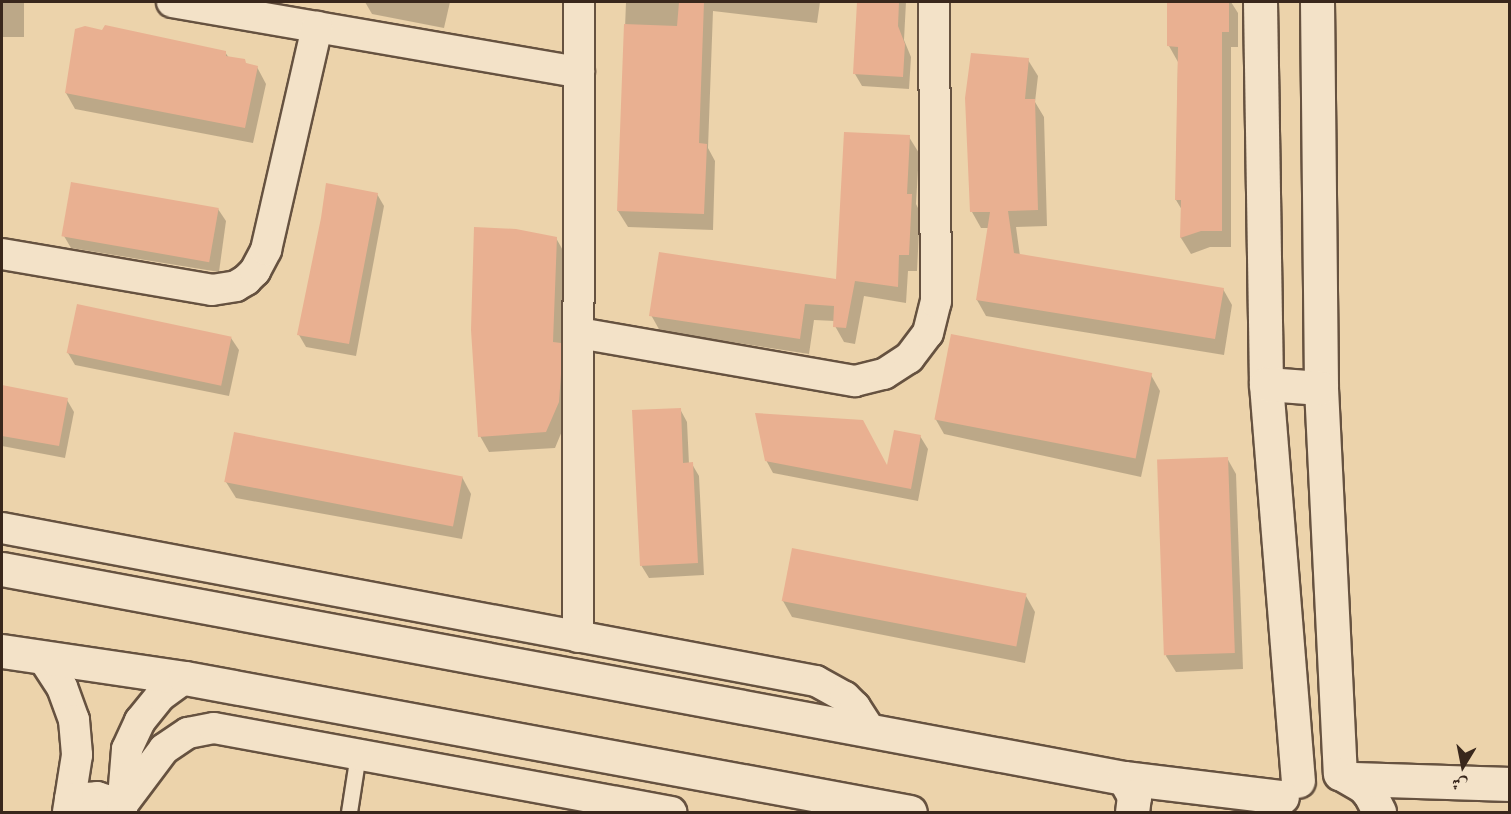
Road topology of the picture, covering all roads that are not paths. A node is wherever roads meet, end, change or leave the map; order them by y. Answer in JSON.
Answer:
{"nodes":[{"id":1,"x":172,"y":2,"type":"edge"},
{"id":2,"x":579,"y":2,"type":"edge"},
{"id":3,"x":934,"y":2,"type":"edge"},
{"id":4,"x":1260,"y":2,"type":"edge"},
{"id":5,"x":1317,"y":2,"type":"edge"},
{"id":6,"x":317,"y":27,"type":"junction"},
{"id":7,"x":579,"y":72,"type":"junction"},
{"id":8,"x":2,"y":254,"type":"edge"},
{"id":9,"x":579,"y":333,"type":"junction"},
{"id":10,"x":1266,"y":384,"type":"junction"},
{"id":11,"x":1321,"y":388,"type":"junction"},
{"id":12,"x":2,"y":528,"type":"edge"},
{"id":13,"x":2,"y":569,"type":"edge"},
{"id":14,"x":578,"y":637,"type":"junction"},
{"id":15,"x":2,"y":651,"type":"edge"},
{"id":16,"x":43,"y":658,"type":"junction"},
{"id":17,"x":184,"y":678,"type":"junction"},
{"id":18,"x":871,"y":732,"type":"junction"},
{"id":19,"x":358,"y":754,"type":"junction"},
{"id":20,"x":1347,"y":776,"type":"junction"},
{"id":21,"x":1124,"y":778,"type":"junction"},
{"id":22,"x":1509,"y":784,"type":"edge"},
{"id":23,"x":1285,"y":797,"type":"edge"},
{"id":24,"x":69,"y":806,"type":"edge"},
{"id":25,"x":122,"y":809,"type":"edge"},
{"id":26,"x":349,"y":813,"type":"edge"},
{"id":27,"x":671,"y":813,"type":"edge"},
{"id":28,"x":910,"y":813,"type":"edge"},
{"id":29,"x":1132,"y":813,"type":"edge"},
{"id":30,"x":1379,"y":813,"type":"edge"}],
"edges":[{"from":1,"to":6,"type":"street"},
{"from":2,"to":7,"type":"street"},
{"from":3,"to":9,"type":"street"},
{"from":4,"to":10,"type":"street"},
{"from":5,"to":11,"type":"street"},
{"from":6,"to":7,"type":"street"},
{"from":6,"to":8,"type":"street"},
{"from":7,"to":9,"type":"street"},
{"from":9,"to":14,"type":"street"},
{"from":10,"to":11,"type":"street"},
{"from":10,"to":23,"type":"street"},
{"from":11,"to":20,"type":"street"},
{"from":12,"to":14,"type":"street"},
{"from":13,"to":18,"type":"street"},
{"from":14,"to":18,"type":"street"},
{"from":15,"to":16,"type":"street"},
{"from":16,"to":17,"type":"street"},
{"from":16,"to":24,"type":"street"},
{"from":17,"to":25,"type":"street"},
{"from":17,"to":28,"type":"street"},
{"from":18,"to":21,"type":"street"},
{"from":19,"to":25,"type":"street"},
{"from":19,"to":26,"type":"lane"},
{"from":19,"to":27,"type":"street"},
{"from":20,"to":22,"type":"street"},
{"from":20,"to":23,"type":"street"},
{"from":20,"to":30,"type":"street"},
{"from":21,"to":23,"type":"street"},
{"from":21,"to":29,"type":"street"},
{"from":24,"to":25,"type":"street"}]}
